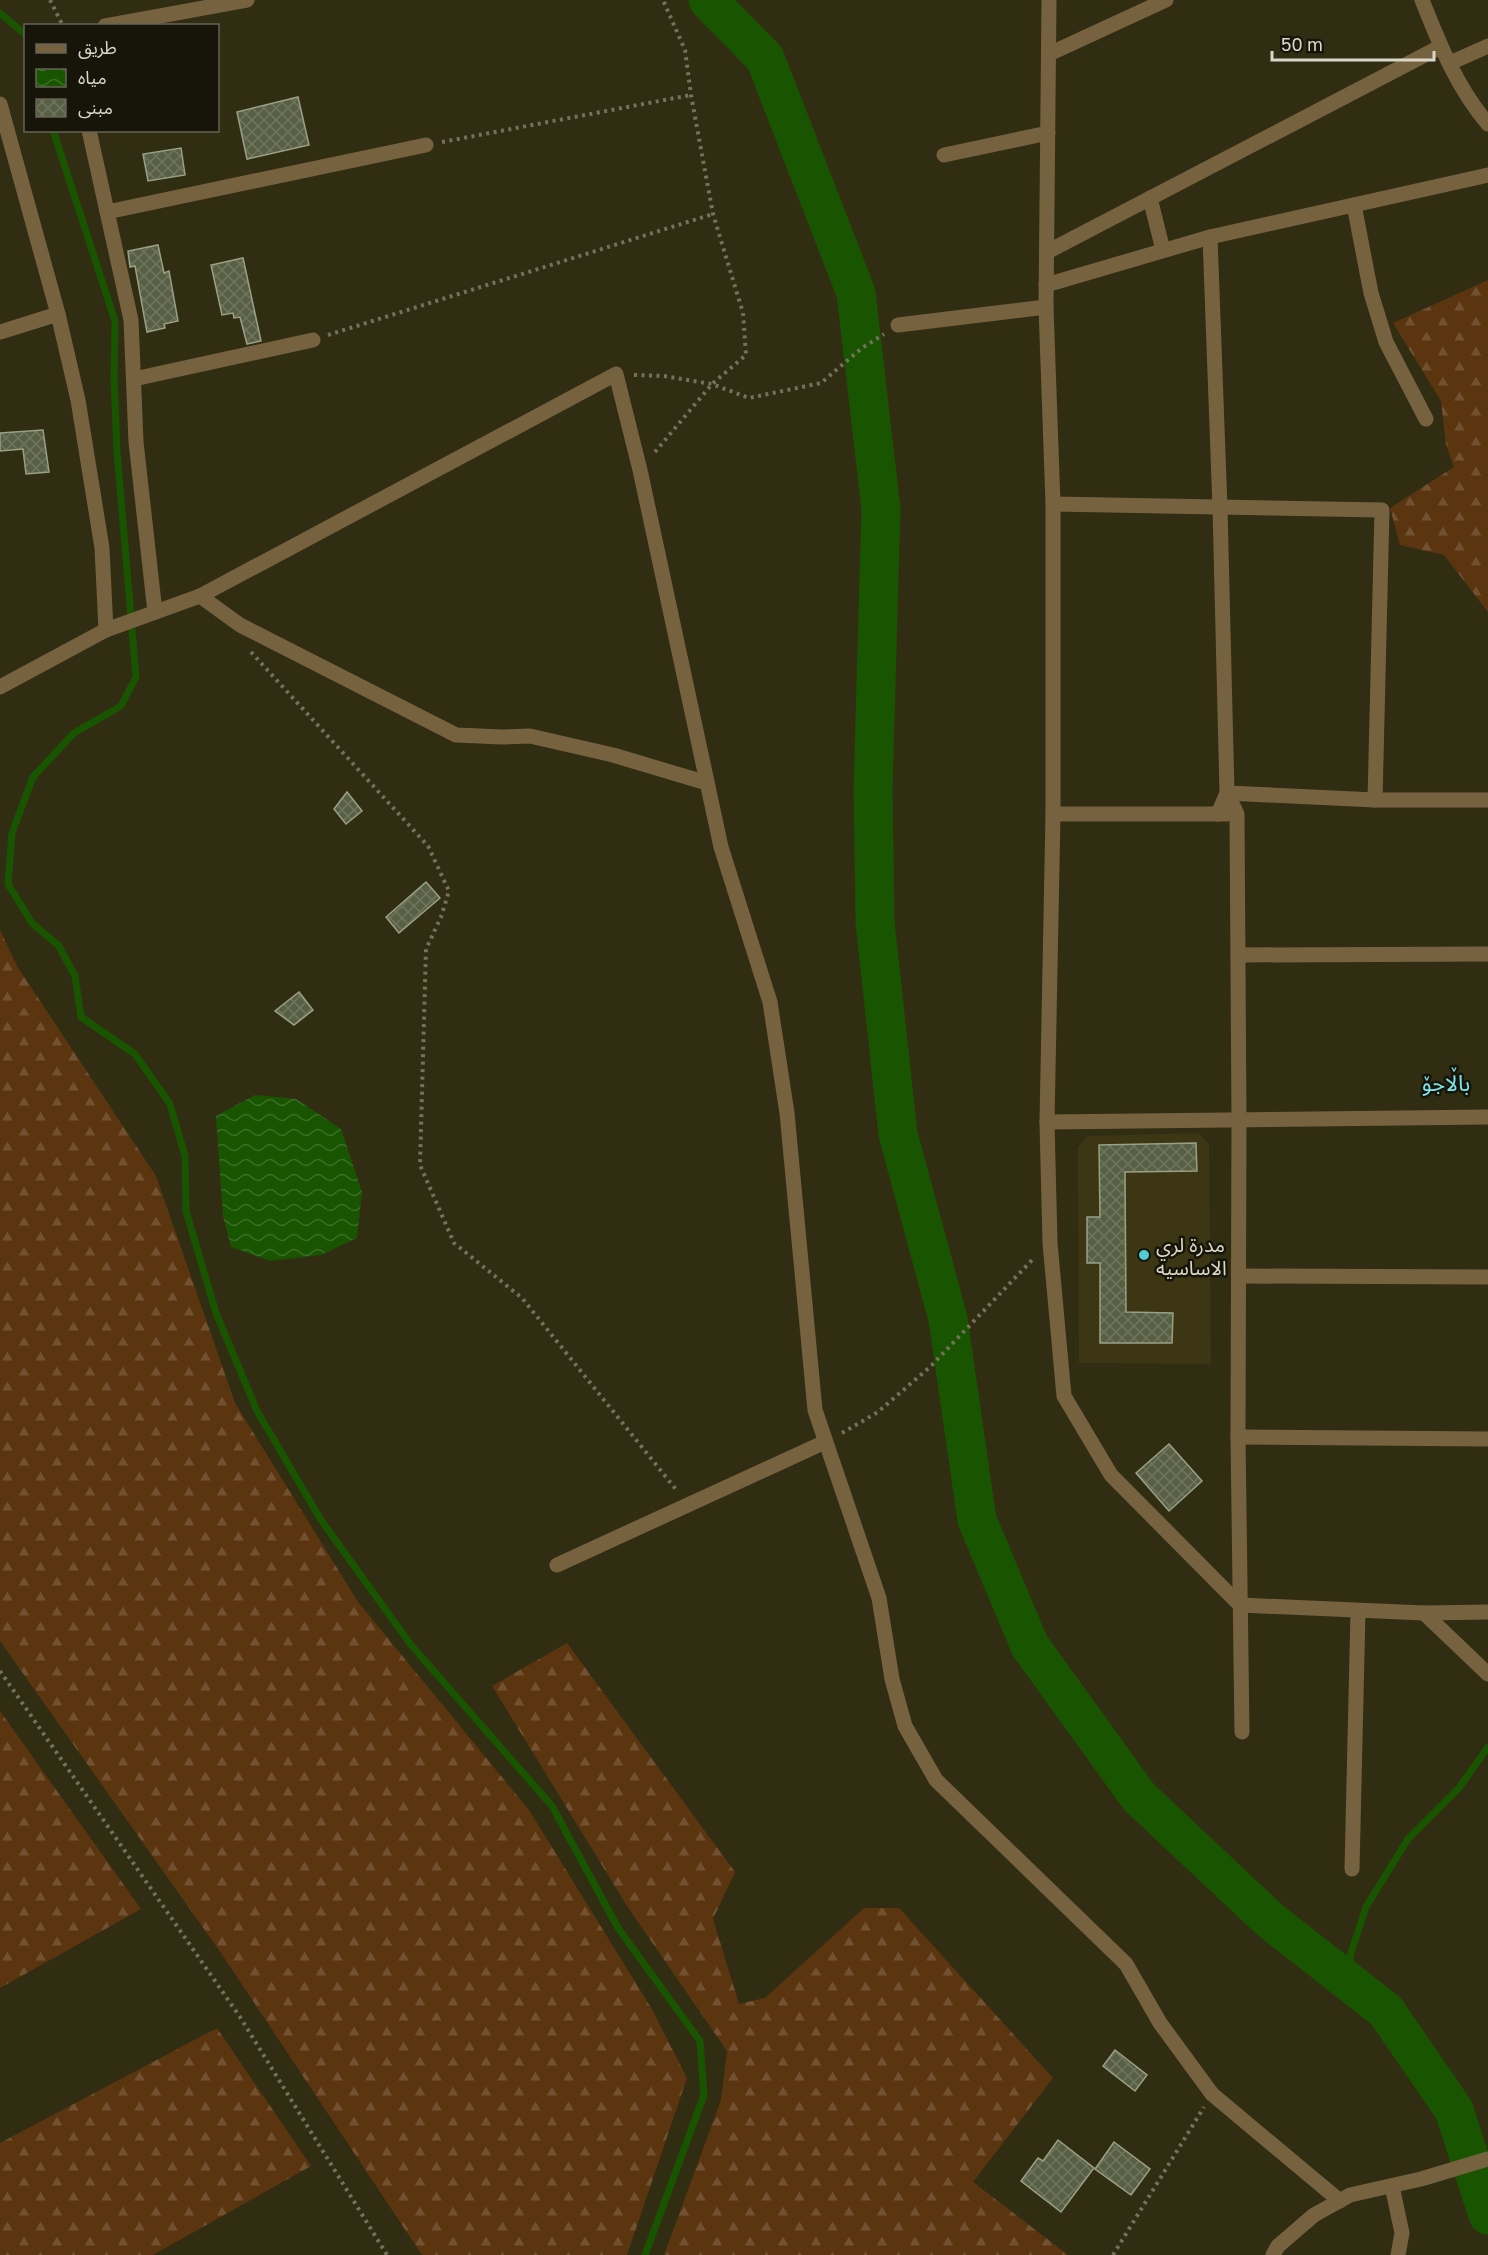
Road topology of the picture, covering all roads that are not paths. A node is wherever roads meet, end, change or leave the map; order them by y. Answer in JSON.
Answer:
{"nodes":[{"id":1,"x":247,"y":0,"type":"edge"},
{"id":2,"x":1049,"y":0,"type":"edge"},
{"id":3,"x":1166,"y":0,"type":"edge"},
{"id":4,"x":1422,"y":0,"type":"edge"},
{"id":5,"x":116,"y":24,"type":"edge"},
{"id":6,"x":1488,"y":46,"type":"edge"},
{"id":7,"x":1440,"y":47,"type":"junction"},
{"id":8,"x":1049,"y":54,"type":"junction"},
{"id":9,"x":1450,"y":63,"type":"junction"},
{"id":10,"x":0,"y":104,"type":"edge"},
{"id":11,"x":1488,"y":124,"type":"edge"},
{"id":12,"x":89,"y":132,"type":"edge"},
{"id":13,"x":1048,"y":133,"type":"junction"},
{"id":14,"x":426,"y":145,"type":"road end"},
{"id":15,"x":944,"y":155,"type":"dead end"},
{"id":16,"x":1488,"y":175,"type":"edge"},
{"id":17,"x":1150,"y":198,"type":"junction"},
{"id":18,"x":1354,"y":205,"type":"junction"},
{"id":19,"x":107,"y":212,"type":"junction"},
{"id":20,"x":1210,"y":237,"type":"junction"},
{"id":21,"x":1164,"y":250,"type":"junction"},
{"id":22,"x":1047,"y":252,"type":"junction"},
{"id":23,"x":1046,"y":285,"type":"junction"},
{"id":24,"x":1046,"y":307,"type":"junction"},
{"id":25,"x":58,"y":314,"type":"junction"},
{"id":26,"x":898,"y":325,"type":"road end"},
{"id":27,"x":0,"y":332,"type":"edge"},
{"id":28,"x":313,"y":340,"type":"road end"},
{"id":29,"x":134,"y":379,"type":"junction"},
{"id":30,"x":1426,"y":419,"type":"dead end"},
{"id":31,"x":1053,"y":504,"type":"junction"},
{"id":32,"x":1220,"y":508,"type":"junction"},
{"id":33,"x":200,"y":596,"type":"junction"},
{"id":34,"x":148,"y":615,"type":"junction"},
{"id":35,"x":112,"y":628,"type":"junction"},
{"id":36,"x":0,"y":687,"type":"edge"},
{"id":37,"x":707,"y":783,"type":"junction"},
{"id":38,"x":1227,"y":793,"type":"junction"},
{"id":39,"x":1375,"y":800,"type":"junction"},
{"id":40,"x":1488,"y":800,"type":"edge"},
{"id":41,"x":1053,"y":814,"type":"junction"},
{"id":42,"x":1218,"y":814,"type":"junction"},
{"id":43,"x":1237,"y":814,"type":"junction"},
{"id":44,"x":1488,"y":954,"type":"edge"},
{"id":45,"x":1239,"y":955,"type":"junction"},
{"id":46,"x":1488,"y":1117,"type":"edge"},
{"id":47,"x":1239,"y":1120,"type":"junction"},
{"id":48,"x":1047,"y":1122,"type":"junction"},
{"id":49,"x":1239,"y":1276,"type":"junction"},
{"id":50,"x":1488,"y":1277,"type":"edge"},
{"id":51,"x":1238,"y":1437,"type":"junction"},
{"id":52,"x":1488,"y":1439,"type":"edge"},
{"id":53,"x":825,"y":1442,"type":"junction"},
{"id":54,"x":557,"y":1565,"type":"dead end"},
{"id":55,"x":1240,"y":1605,"type":"junction"},
{"id":56,"x":1358,"y":1611,"type":"junction"},
{"id":57,"x":1488,"y":1612,"type":"edge"},
{"id":58,"x":1424,"y":1613,"type":"junction"},
{"id":59,"x":1488,"y":1674,"type":"edge"},
{"id":60,"x":1242,"y":1732,"type":"dead end"},
{"id":61,"x":1352,"y":1869,"type":"dead end"},
{"id":62,"x":1488,"y":2159,"type":"edge"},
{"id":63,"x":1392,"y":2186,"type":"junction"},
{"id":64,"x":1340,"y":2201,"type":"junction"},
{"id":65,"x":1273,"y":2255,"type":"edge"},
{"id":66,"x":1398,"y":2255,"type":"edge"}],
"edges":[{"from":1,"to":5,"type":"street"},
{"from":2,"to":8,"type":"street"},
{"from":3,"to":8,"type":"street"},
{"from":4,"to":7,"type":"street"},
{"from":6,"to":9,"type":"street"},
{"from":7,"to":9,"type":"street"},
{"from":7,"to":17,"type":"street"},
{"from":8,"to":13,"type":"street"},
{"from":9,"to":11,"type":"street"},
{"from":10,"to":25,"type":"street"},
{"from":12,"to":19,"type":"street"},
{"from":13,"to":15,"type":"street"},
{"from":13,"to":22,"type":"street"},
{"from":14,"to":19,"type":"street"},
{"from":16,"to":18,"type":"street"},
{"from":17,"to":21,"type":"street"},
{"from":17,"to":22,"type":"street"},
{"from":18,"to":20,"type":"street"},
{"from":18,"to":30,"type":"street"},
{"from":19,"to":29,"type":"street"},
{"from":20,"to":21,"type":"street"},
{"from":20,"to":32,"type":"street"},
{"from":21,"to":23,"type":"street"},
{"from":22,"to":23,"type":"street"},
{"from":23,"to":24,"type":"street"},
{"from":24,"to":26,"type":"street"},
{"from":24,"to":31,"type":"street"},
{"from":25,"to":27,"type":"street"},
{"from":25,"to":35,"type":"street"},
{"from":28,"to":29,"type":"street"},
{"from":29,"to":34,"type":"street"},
{"from":31,"to":32,"type":"street"},
{"from":31,"to":41,"type":"street"},
{"from":32,"to":38,"type":"street"},
{"from":32,"to":39,"type":"street"},
{"from":33,"to":34,"type":"street"},
{"from":33,"to":37,"type":"street"},
{"from":33,"to":37,"type":"street"},
{"from":34,"to":35,"type":"street"},
{"from":35,"to":36,"type":"street"},
{"from":37,"to":53,"type":"street"},
{"from":38,"to":39,"type":"street"},
{"from":38,"to":42,"type":"street"},
{"from":38,"to":43,"type":"street"},
{"from":39,"to":40,"type":"street"},
{"from":41,"to":42,"type":"street"},
{"from":41,"to":48,"type":"street"},
{"from":42,"to":43,"type":"street"},
{"from":43,"to":45,"type":"street"},
{"from":44,"to":45,"type":"street"},
{"from":45,"to":47,"type":"street"},
{"from":46,"to":47,"type":"street"},
{"from":47,"to":48,"type":"street"},
{"from":47,"to":49,"type":"street"},
{"from":48,"to":55,"type":"street"},
{"from":49,"to":50,"type":"street"},
{"from":49,"to":51,"type":"street"},
{"from":51,"to":52,"type":"street"},
{"from":51,"to":55,"type":"street"},
{"from":53,"to":54,"type":"street"},
{"from":53,"to":64,"type":"street"},
{"from":55,"to":56,"type":"street"},
{"from":55,"to":60,"type":"street"},
{"from":56,"to":58,"type":"street"},
{"from":56,"to":61,"type":"street"},
{"from":57,"to":58,"type":"street"},
{"from":58,"to":59,"type":"street"},
{"from":62,"to":63,"type":"street"},
{"from":63,"to":64,"type":"street"},
{"from":63,"to":66,"type":"street"},
{"from":64,"to":65,"type":"street"}]}
